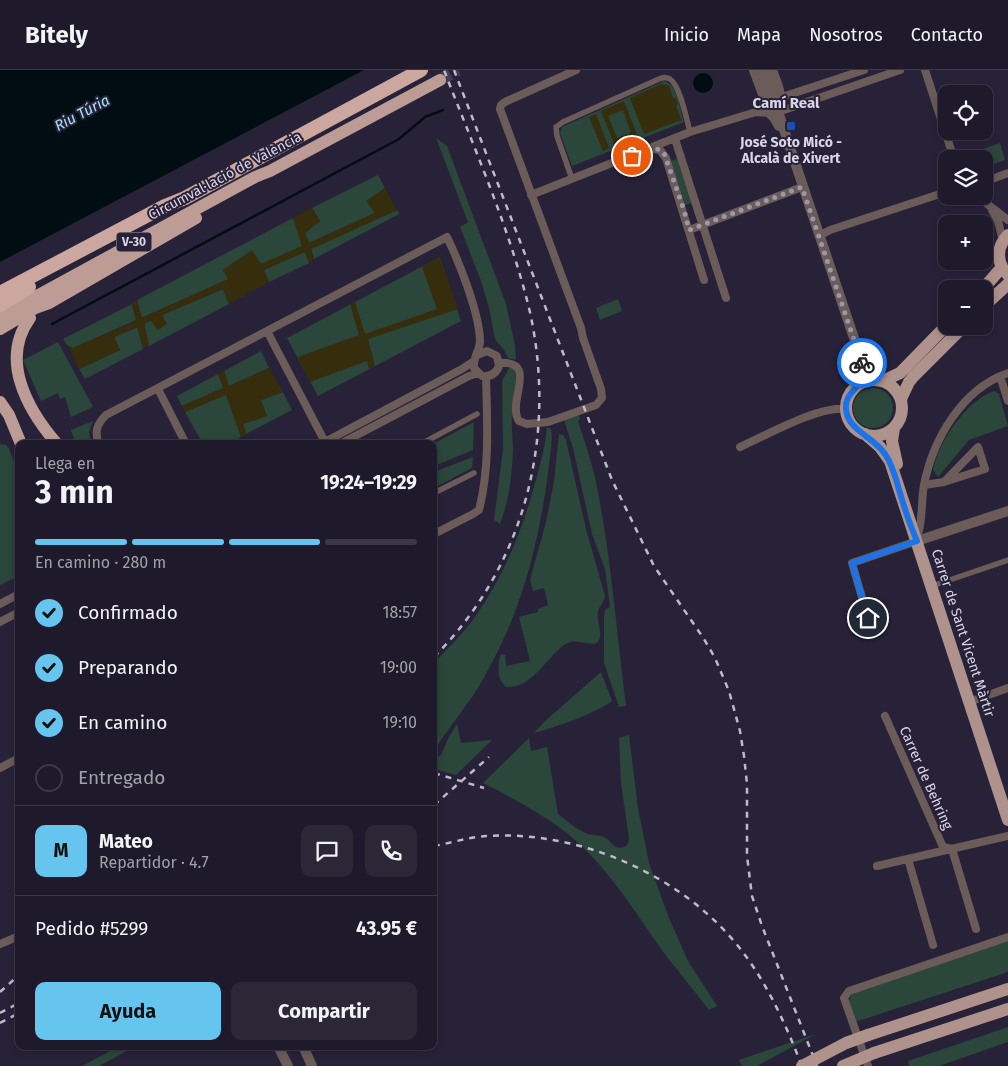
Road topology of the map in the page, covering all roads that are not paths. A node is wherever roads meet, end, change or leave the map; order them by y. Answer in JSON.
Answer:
{"nodes":[{"id":1,"x":421,"y":70,"type":"edge"},
{"id":2,"x":576,"y":70,"type":"edge"},
{"id":3,"x":754,"y":70,"type":"edge"},
{"id":4,"x":764,"y":70,"type":"edge"},
{"id":5,"x":772,"y":70,"type":"edge"},
{"id":6,"x":864,"y":70,"type":"edge"},
{"id":7,"x":900,"y":70,"type":"edge"},
{"id":8,"x":925,"y":70,"type":"edge"},
{"id":9,"x":440,"y":80,"type":"tunnel mouth"},
{"id":10,"x":778,"y":99,"type":"junction"},
{"id":11,"x":775,"y":115,"type":"junction"},
{"id":12,"x":690,"y":132,"type":"junction"},
{"id":13,"x":675,"y":139,"type":"junction"},
{"id":14,"x":652,"y":148,"type":"junction"},
{"id":15,"x":951,"y":150,"type":"edge"},
{"id":16,"x":270,"y":171,"type":"junction"},
{"id":17,"x":1008,"y":173,"type":"edge"},
{"id":18,"x":572,"y":179,"type":"junction"},
{"id":19,"x":993,"y":179,"type":"edge"},
{"id":20,"x":802,"y":187,"type":"junction"},
{"id":21,"x":531,"y":195,"type":"junction"},
{"id":22,"x":938,"y":195,"type":"edge"},
{"id":23,"x":185,"y":198,"type":"junction"},
{"id":24,"x":988,"y":205,"type":"edge"},
{"id":25,"x":991,"y":208,"type":"junction"},
{"id":26,"x":1008,"y":220,"type":"edge"},
{"id":27,"x":702,"y":226,"type":"junction"},
{"id":28,"x":689,"y":230,"type":"junction"},
{"id":29,"x":819,"y":236,"type":"junction"},
{"id":30,"x":1005,"y":238,"type":"edge"},
{"id":31,"x":1005,"y":271,"type":"edge"},
{"id":32,"x":704,"y":280,"type":"dead end"},
{"id":33,"x":993,"y":281,"type":"edge"},
{"id":34,"x":1008,"y":284,"type":"edge"},
{"id":35,"x":0,"y":293,"type":"edge"},
{"id":36,"x":726,"y":298,"type":"dead end"},
{"id":37,"x":993,"y":298,"type":"edge"},
{"id":38,"x":49,"y":303,"type":"junction"},
{"id":39,"x":0,"y":305,"type":"edge"},
{"id":40,"x":0,"y":316,"type":"edge"},
{"id":41,"x":0,"y":328,"type":"edge"},
{"id":42,"x":267,"y":331,"type":"junction"},
{"id":43,"x":938,"y":334,"type":"edge"},
{"id":44,"x":955,"y":335,"type":"edge"},
{"id":45,"x":480,"y":340,"type":"junction"},
{"id":46,"x":491,"y":351,"type":"junction"},
{"id":47,"x":475,"y":358,"type":"junction"},
{"id":48,"x":499,"y":362,"type":"junction"},
{"id":49,"x":862,"y":362,"type":"junction"},
{"id":50,"x":1008,"y":373,"type":"edge"},
{"id":51,"x":478,"y":374,"type":"junction"},
{"id":52,"x":486,"y":376,"type":"junction"},
{"id":53,"x":1000,"y":376,"type":"junction"},
{"id":54,"x":881,"y":381,"type":"junction"},
{"id":55,"x":857,"y":385,"type":"junction"},
{"id":56,"x":158,"y":388,"type":"junction"},
{"id":57,"x":901,"y":400,"type":"junction"},
{"id":58,"x":1008,"y":401,"type":"edge"},
{"id":59,"x":0,"y":402,"type":"edge"},
{"id":60,"x":846,"y":409,"type":"junction"},
{"id":61,"x":477,"y":414,"type":"dead end"},
{"id":62,"x":894,"y":428,"type":"junction"},
{"id":63,"x":865,"y":434,"type":"junction"},
{"id":64,"x":19,"y":440,"type":"edge"},
{"id":65,"x":54,"y":440,"type":"edge"},
{"id":66,"x":97,"y":440,"type":"edge"},
{"id":67,"x":184,"y":440,"type":"edge"},
{"id":68,"x":322,"y":440,"type":"edge"},
{"id":69,"x":330,"y":440,"type":"edge"},
{"id":70,"x":348,"y":440,"type":"edge"},
{"id":71,"x":428,"y":440,"type":"edge"},
{"id":72,"x":740,"y":447,"type":"dead end"},
{"id":73,"x":474,"y":473,"type":"dead end"},
{"id":74,"x":944,"y":482,"type":"junction"},
{"id":75,"x":924,"y":485,"type":"junction"},
{"id":76,"x":437,"y":492,"type":"edge"},
{"id":77,"x":1008,"y":511,"type":"edge"},
{"id":78,"x":437,"y":532,"type":"edge"},
{"id":79,"x":918,"y":538,"type":"junction"},
{"id":80,"x":1008,"y":560,"type":"edge"},
{"id":81,"x":932,"y":586,"type":"junction"},
{"id":82,"x":15,"y":596,"type":"edge"},
{"id":83,"x":0,"y":604,"type":"edge"},
{"id":84,"x":15,"y":614,"type":"edge"},
{"id":85,"x":868,"y":618,"type":"dead end"},
{"id":86,"x":0,"y":622,"type":"edge"},
{"id":87,"x":1008,"y":688,"type":"edge"},
{"id":88,"x":969,"y":702,"type":"junction"},
{"id":89,"x":885,"y":716,"type":"dead end"},
{"id":90,"x":15,"y":760,"type":"edge"},
{"id":91,"x":0,"y":768,"type":"edge"},
{"id":92,"x":1008,"y":820,"type":"edge"},
{"id":93,"x":1008,"y":836,"type":"edge"},
{"id":94,"x":952,"y":849,"type":"junction"},
{"id":95,"x":908,"y":859,"type":"junction"},
{"id":96,"x":876,"y":866,"type":"dead end"},
{"id":97,"x":976,"y":929,"type":"dead end"},
{"id":98,"x":1008,"y":937,"type":"edge"},
{"id":99,"x":15,"y":938,"type":"edge"},
{"id":100,"x":0,"y":944,"type":"edge"},
{"id":101,"x":933,"y":945,"type":"dead end"},
{"id":102,"x":1008,"y":989,"type":"edge"},
{"id":103,"x":1008,"y":1009,"type":"edge"},
{"id":104,"x":280,"y":1050,"type":"edge"},
{"id":105,"x":306,"y":1050,"type":"edge"},
{"id":106,"x":288,"y":1066,"type":"edge"},
{"id":107,"x":312,"y":1066,"type":"edge"},
{"id":108,"x":802,"y":1066,"type":"edge"},
{"id":109,"x":843,"y":1066,"type":"edge"},
{"id":110,"x":868,"y":1066,"type":"edge"}],
"edges":[{"from":1,"to":23,"type":"highway","name":"Circumval·lació de València","number":"V-30"},
{"from":2,"to":21,"type":"street"},
{"from":3,"to":11,"type":"street"},
{"from":4,"to":10,"type":"street"},
{"from":5,"to":10,"type":"street"},
{"from":6,"to":10,"type":"street"},
{"from":7,"to":11,"type":"street"},
{"from":8,"to":15,"type":"street"},
{"from":9,"to":16,"type":"highway","name":"Circumval·lació de València","number":"V-30"},
{"from":10,"to":11,"type":"street"},
{"from":11,"to":12,"type":"street"},
{"from":11,"to":20,"type":"street"},
{"from":12,"to":13,"type":"street"},
{"from":12,"to":18,"type":"street"},
{"from":13,"to":14,"type":"street"},
{"from":13,"to":27,"type":"street"},
{"from":14,"to":18,"type":"street"},
{"from":14,"to":28,"type":"street"},
{"from":16,"to":38,"type":"highway"},
{"from":16,"to":40,"type":"highway","name":"Circumval·lació de València","number":"V-30"},
{"from":17,"to":19,"type":"street"},
{"from":18,"to":21,"type":"street"},
{"from":20,"to":27,"type":"street"},
{"from":20,"to":29,"type":"street"},
{"from":21,"to":48,"type":"street"},
{"from":22,"to":29,"type":"street"},
{"from":23,"to":35,"type":"highway","name":"Circumval·lació de València","number":"V-30"},
{"from":23,"to":39,"type":"highway"},
{"from":24,"to":25,"type":"street"},
{"from":25,"to":26,"type":"street"},
{"from":25,"to":30,"type":"street"},
{"from":27,"to":28,"type":"street"},
{"from":27,"to":36,"type":"street"},
{"from":28,"to":32,"type":"street"},
{"from":29,"to":49,"type":"street"},
{"from":30,"to":31,"type":"main road"},
{"from":31,"to":33,"type":"main road"},
{"from":34,"to":37,"type":"main road"},
{"from":38,"to":41,"type":"highway"},
{"from":38,"to":65,"type":"highway"},
{"from":42,"to":45,"type":"street"},
{"from":42,"to":56,"type":"street"},
{"from":42,"to":68,"type":"street"},
{"from":43,"to":54,"type":"main road"},
{"from":44,"to":57,"type":"main road"},
{"from":45,"to":46,"type":"street"},
{"from":45,"to":47,"type":"street"},
{"from":46,"to":47,"type":"street"},
{"from":46,"to":48,"type":"street"},
{"from":47,"to":51,"type":"street"},
{"from":47,"to":69,"type":"street"},
{"from":48,"to":52,"type":"street"},
{"from":49,"to":54,"type":"street"},
{"from":49,"to":55,"type":"street"},
{"from":50,"to":53,"type":"street"},
{"from":51,"to":52,"type":"street"},
{"from":51,"to":70,"type":"street"},
{"from":52,"to":78,"type":"street"},
{"from":53,"to":58,"type":"street"},
{"from":53,"to":75,"type":"street"},
{"from":54,"to":55,"type":"main road"},
{"from":54,"to":57,"type":"main road"},
{"from":55,"to":60,"type":"main road"},
{"from":56,"to":66,"type":"street"},
{"from":56,"to":67,"type":"street"},
{"from":57,"to":62,"type":"main road"},
{"from":59,"to":64,"type":"highway"},
{"from":60,"to":63,"type":"main road"},
{"from":60,"to":72,"type":"street"},
{"from":61,"to":71,"type":"street"},
{"from":62,"to":63,"type":"main road"},
{"from":62,"to":79,"type":"main road","name":"Carrer de Sant Vicent Màrtir"},
{"from":63,"to":79,"type":"main road","name":"Carrer de Sant Vicent Màrtir"},
{"from":73,"to":76,"type":"street"},
{"from":74,"to":74,"type":"street"},
{"from":74,"to":75,"type":"street"},
{"from":75,"to":79,"type":"street"},
{"from":77,"to":79,"type":"street"},
{"from":79,"to":81,"type":"main road","name":"Carrer de Sant Vicent Màrtir"},
{"from":79,"to":85,"type":"street"},
{"from":80,"to":81,"type":"street"},
{"from":81,"to":88,"type":"main road","name":"Carrer de Sant Vicent Màrtir"},
{"from":82,"to":83,"type":"street"},
{"from":84,"to":86,"type":"street"},
{"from":87,"to":88,"type":"street"},
{"from":88,"to":92,"type":"main road","name":"Carrer de Sant Vicent Màrtir"},
{"from":89,"to":94,"type":"street","name":"Carrer de Behring"},
{"from":90,"to":91,"type":"street"},
{"from":93,"to":94,"type":"street"},
{"from":94,"to":95,"type":"street"},
{"from":94,"to":97,"type":"street","name":"Carrer de Behring"},
{"from":95,"to":96,"type":"street"},
{"from":95,"to":101,"type":"street"},
{"from":98,"to":110,"type":"street"},
{"from":99,"to":100,"type":"street"},
{"from":102,"to":108,"type":"main road","bridge":true},
{"from":103,"to":109,"type":"main road","bridge":true},
{"from":104,"to":106,"type":"street"},
{"from":105,"to":107,"type":"street"}]}
